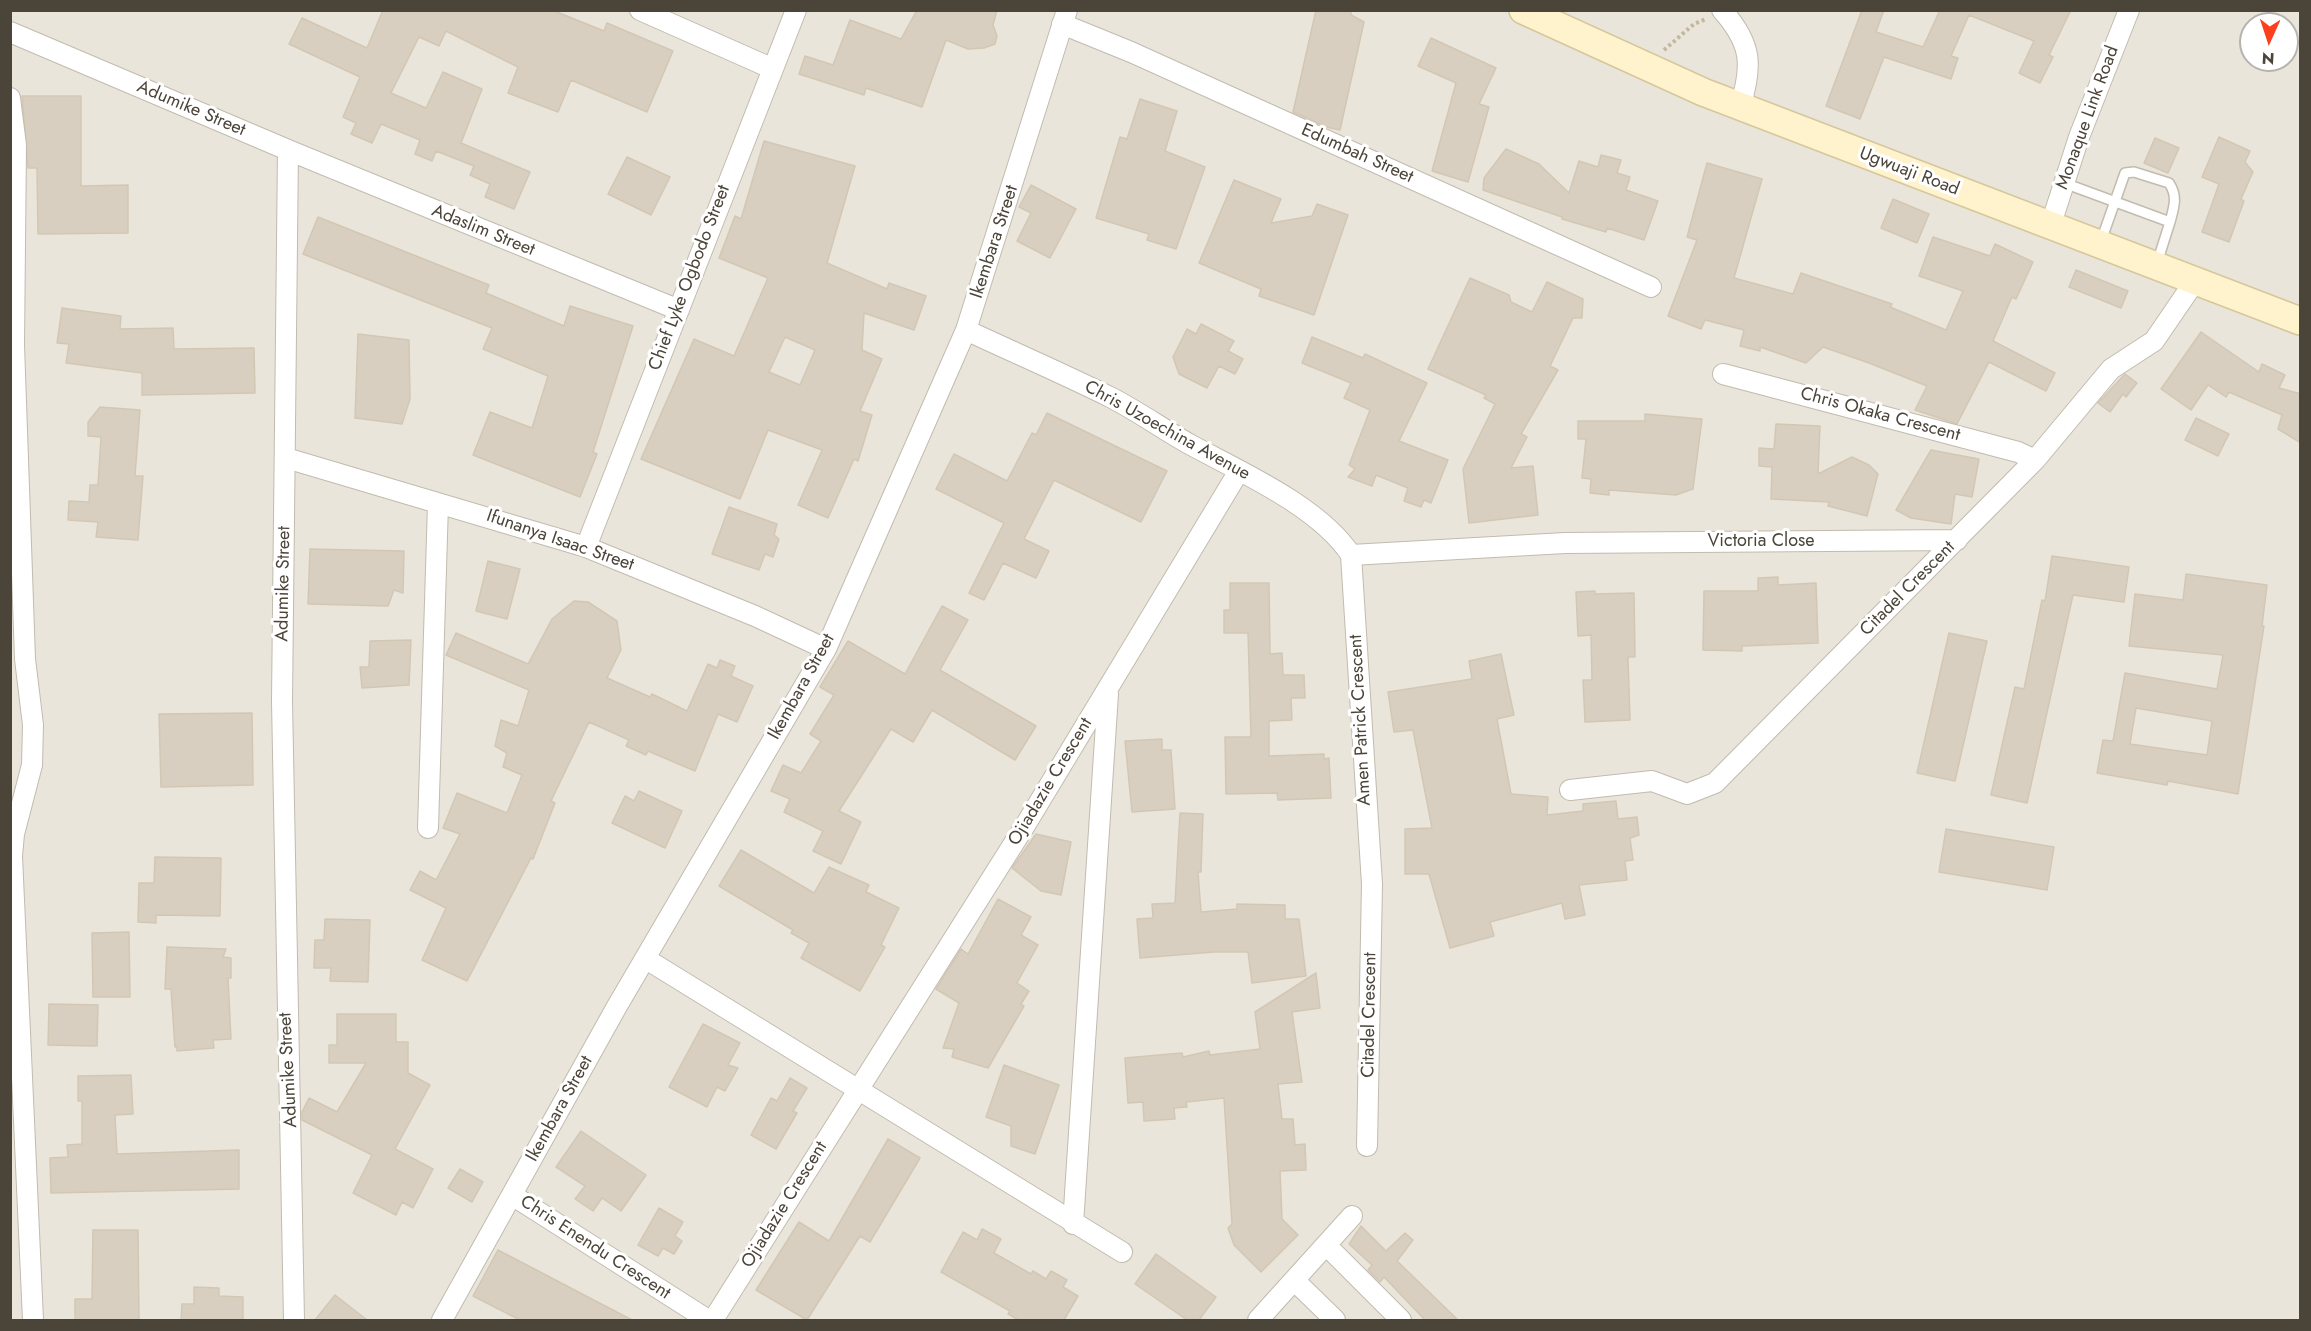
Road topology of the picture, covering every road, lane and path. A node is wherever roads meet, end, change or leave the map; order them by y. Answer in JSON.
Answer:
{"nodes":[{"id":1,"x":640,"y":10,"type":"edge"},
{"id":2,"x":796,"y":10,"type":"edge"},
{"id":3,"x":1523,"y":10,"type":"edge"},
{"id":4,"x":2129,"y":10,"type":"edge"},
{"id":5,"x":1723,"y":11,"type":"edge"},
{"id":6,"x":1064,"y":17,"type":"edge"},
{"id":7,"x":10,"y":32,"type":"edge"},
{"id":8,"x":1650,"y":66,"type":"junction"},
{"id":9,"x":771,"y":68,"type":"junction"},
{"id":10,"x":10,"y":98,"type":"edge"},
{"id":11,"x":1740,"y":107,"type":"junction"},
{"id":12,"x":13,"y":145,"type":"edge"},
{"id":13,"x":288,"y":150,"type":"junction"},
{"id":14,"x":2064,"y":183,"type":"junction"},
{"id":15,"x":2116,"y":202,"type":"junction"},
{"id":16,"x":2170,"y":222,"type":"junction"},
{"id":17,"x":2050,"y":227,"type":"junction"},
{"id":18,"x":2100,"y":245,"type":"junction"},
{"id":19,"x":2156,"y":266,"type":"junction"},
{"id":20,"x":2195,"y":280,"type":"junction"},
{"id":21,"x":1651,"y":287,"type":"dead end"},
{"id":22,"x":679,"y":310,"type":"junction"},
{"id":23,"x":2301,"y":321,"type":"edge"},
{"id":24,"x":966,"y":330,"type":"junction"},
{"id":25,"x":1723,"y":374,"type":"dead end"},
{"id":26,"x":286,"y":458,"type":"junction"},
{"id":27,"x":2035,"y":460,"type":"junction"},
{"id":28,"x":1239,"y":471,"type":"junction"},
{"id":29,"x":438,"y":504,"type":"junction"},
{"id":30,"x":1957,"y":540,"type":"junction"},
{"id":31,"x":586,"y":547,"type":"junction"},
{"id":32,"x":1351,"y":555,"type":"junction"},
{"id":33,"x":826,"y":649,"type":"junction"},
{"id":34,"x":1108,"y":689,"type":"junction"},
{"id":35,"x":1570,"y":790,"type":"dead end"},
{"id":36,"x":428,"y":828,"type":"dead end"},
{"id":37,"x":1372,"y":884,"type":"joint"},
{"id":38,"x":646,"y":959,"type":"junction"},
{"id":39,"x":857,"y":1090,"type":"junction"},
{"id":40,"x":1367,"y":1146,"type":"dead end"},
{"id":41,"x":512,"y":1195,"type":"junction"},
{"id":42,"x":1352,"y":1216,"type":"dead end"},
{"id":43,"x":1073,"y":1224,"type":"junction"},
{"id":44,"x":1326,"y":1245,"type":"junction"},
{"id":45,"x":1122,"y":1252,"type":"dead end"},
{"id":46,"x":1294,"y":1281,"type":"junction"},
{"id":47,"x":33,"y":1320,"type":"edge"},
{"id":48,"x":294,"y":1320,"type":"edge"},
{"id":49,"x":442,"y":1320,"type":"edge"},
{"id":50,"x":708,"y":1320,"type":"edge"},
{"id":51,"x":713,"y":1320,"type":"edge"},
{"id":52,"x":1257,"y":1320,"type":"edge"},
{"id":53,"x":1335,"y":1320,"type":"edge"},
{"id":54,"x":1401,"y":1320,"type":"edge"}],
"edges":[{"from":1,"to":9,"type":"street"},
{"from":2,"to":9,"type":"street","name":"Chief Lyke Ogbodo Street"},
{"from":3,"to":8,"type":"main road","name":"Ugwuaji Road"},
{"from":4,"to":14,"type":"street","name":"Monaque Link Road"},
{"from":5,"to":8,"type":"path"},
{"from":5,"to":11,"type":"street"},
{"from":6,"to":21,"type":"street","name":"Edumbah Street"},
{"from":6,"to":24,"type":"street","name":"Ikembara Street"},
{"from":7,"to":13,"type":"street","name":"Adumike Street"},
{"from":8,"to":11,"type":"main road","name":"Ugwuaji Road"},
{"from":9,"to":22,"type":"street","name":"Chief Lyke Ogbodo Street"},
{"from":10,"to":12,"type":"street"},
{"from":11,"to":17,"type":"main road","name":"Ugwuaji Road"},
{"from":12,"to":47,"type":"street"},
{"from":13,"to":22,"type":"street","name":"Adaslim Street"},
{"from":13,"to":26,"type":"street","name":"Adumike Street"},
{"from":14,"to":15,"type":"lane"},
{"from":14,"to":17,"type":"street","name":"Monaque Link Road"},
{"from":15,"to":16,"type":"lane"},
{"from":15,"to":16,"type":"lane"},
{"from":15,"to":18,"type":"lane"},
{"from":16,"to":19,"type":"lane"},
{"from":17,"to":18,"type":"main road","name":"Ugwuaji Road"},
{"from":18,"to":19,"type":"main road","name":"Ugwuaji Road"},
{"from":19,"to":20,"type":"main road","name":"Ugwuaji Road"},
{"from":20,"to":23,"type":"main road","name":"Ugwuaji Road"},
{"from":20,"to":27,"type":"street","name":"Citadel Crescent"},
{"from":22,"to":31,"type":"street","name":"Chief Lyke Ogbodo Street"},
{"from":24,"to":28,"type":"street","name":"Chris Uzoechina Avenue"},
{"from":24,"to":33,"type":"street","name":"Ikembara Street"},
{"from":25,"to":27,"type":"street","name":"Chris Okaka Crescent"},
{"from":26,"to":29,"type":"street","name":"Ifunanya Isaac Street"},
{"from":26,"to":48,"type":"street","name":"Adumike Street"},
{"from":27,"to":30,"type":"street","name":"Citadel Crescent"},
{"from":28,"to":32,"type":"street","name":"Chris Uzoechina Avenue"},
{"from":28,"to":34,"type":"street","name":"Ojiadazie Crescent"},
{"from":29,"to":31,"type":"street","name":"Ifunanya Isaac Street"},
{"from":29,"to":36,"type":"street"},
{"from":30,"to":32,"type":"street","name":"Victoria Close"},
{"from":30,"to":35,"type":"street","name":"Citadel Crescent"},
{"from":31,"to":33,"type":"street","name":"Ifunanya Isaac Street"},
{"from":32,"to":37,"type":"street","name":"Amen Patrick Crescent"},
{"from":33,"to":38,"type":"street","name":"Ikembara Street"},
{"from":34,"to":39,"type":"street","name":"Ojiadazie Crescent"},
{"from":34,"to":43,"type":"street"},
{"from":37,"to":40,"type":"street","name":"Citadel Crescent"},
{"from":38,"to":39,"type":"street"},
{"from":38,"to":41,"type":"street","name":"Ikembara Street"},
{"from":39,"to":43,"type":"street"},
{"from":39,"to":51,"type":"street","name":"Ojiadazie Crescent"},
{"from":41,"to":49,"type":"street","name":"Ikembara Street"},
{"from":41,"to":50,"type":"street","name":"Chris Enendu Crescent"},
{"from":42,"to":44,"type":"street"},
{"from":43,"to":45,"type":"street"},
{"from":44,"to":46,"type":"street"},
{"from":44,"to":54,"type":"street"},
{"from":46,"to":52,"type":"street"},
{"from":46,"to":53,"type":"street"}]}
